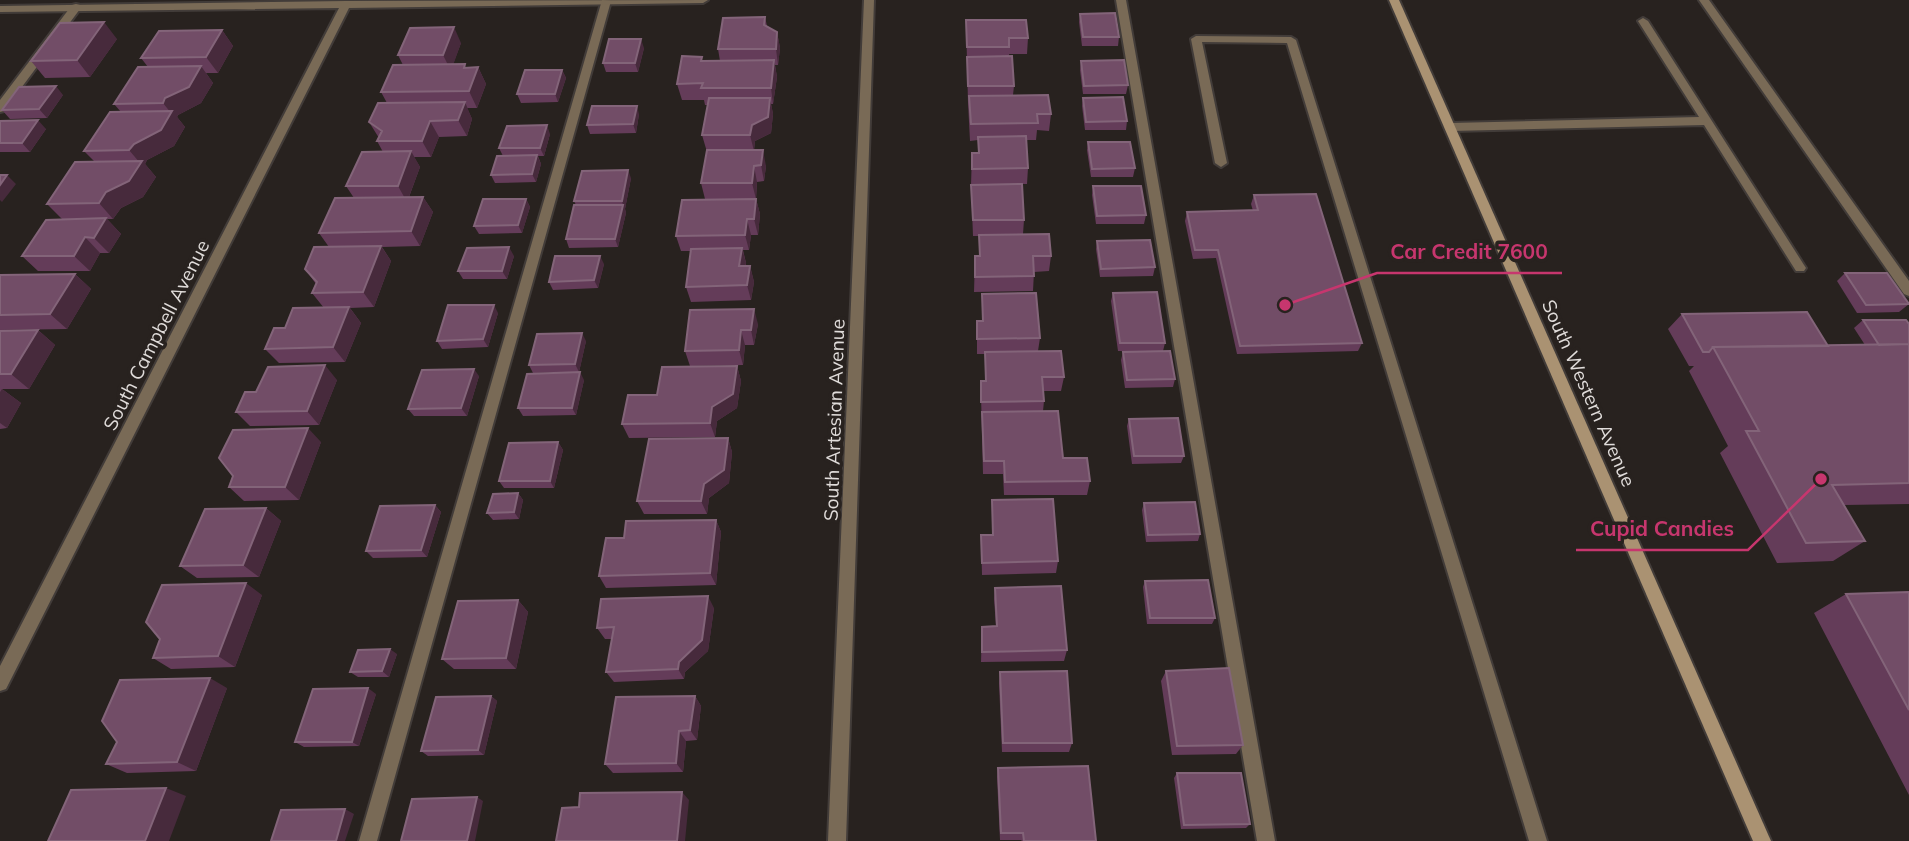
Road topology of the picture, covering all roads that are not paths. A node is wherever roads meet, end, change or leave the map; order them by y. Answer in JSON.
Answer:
{"nodes":[{"id":1,"x":704,"y":0,"type":"edge"},
{"id":2,"x":869,"y":0,"type":"edge"},
{"id":3,"x":1121,"y":0,"type":"edge"},
{"id":4,"x":1394,"y":0,"type":"edge"},
{"id":5,"x":1704,"y":0,"type":"edge"},
{"id":6,"x":606,"y":1,"type":"edge"},
{"id":7,"x":346,"y":4,"type":"junction"},
{"id":8,"x":76,"y":7,"type":"junction"},
{"id":9,"x":0,"y":9,"type":"edge"},
{"id":10,"x":1643,"y":21,"type":"dead end"},
{"id":11,"x":0,"y":108,"type":"edge"},
{"id":12,"x":1707,"y":121,"type":"junction"},
{"id":13,"x":1451,"y":127,"type":"junction"},
{"id":14,"x":1221,"y":163,"type":"dead end"},
{"id":15,"x":1800,"y":268,"type":"dead end"},
{"id":16,"x":1909,"y":291,"type":"edge"},
{"id":17,"x":0,"y":683,"type":"edge"},
{"id":18,"x":368,"y":841,"type":"edge"},
{"id":19,"x":837,"y":841,"type":"edge"},
{"id":20,"x":1266,"y":841,"type":"edge"},
{"id":21,"x":1538,"y":841,"type":"edge"},
{"id":22,"x":1762,"y":841,"type":"edge"}],
"edges":[{"from":1,"to":6,"type":"street"},
{"from":2,"to":19,"type":"street","name":"South Artesian Avenue"},
{"from":3,"to":20,"type":"street"},
{"from":4,"to":13,"type":"main road","name":"South Western Avenue"},
{"from":5,"to":16,"type":"street"},
{"from":6,"to":7,"type":"street"},
{"from":6,"to":18,"type":"street"},
{"from":7,"to":8,"type":"street"},
{"from":7,"to":17,"type":"street","name":"South Campbell Avenue"},
{"from":8,"to":9,"type":"street"},
{"from":8,"to":11,"type":"street"},
{"from":10,"to":12,"type":"street"},
{"from":12,"to":13,"type":"street"},
{"from":12,"to":15,"type":"street"},
{"from":13,"to":22,"type":"main road","name":"South Western Avenue"},
{"from":14,"to":21,"type":"street"}]}
